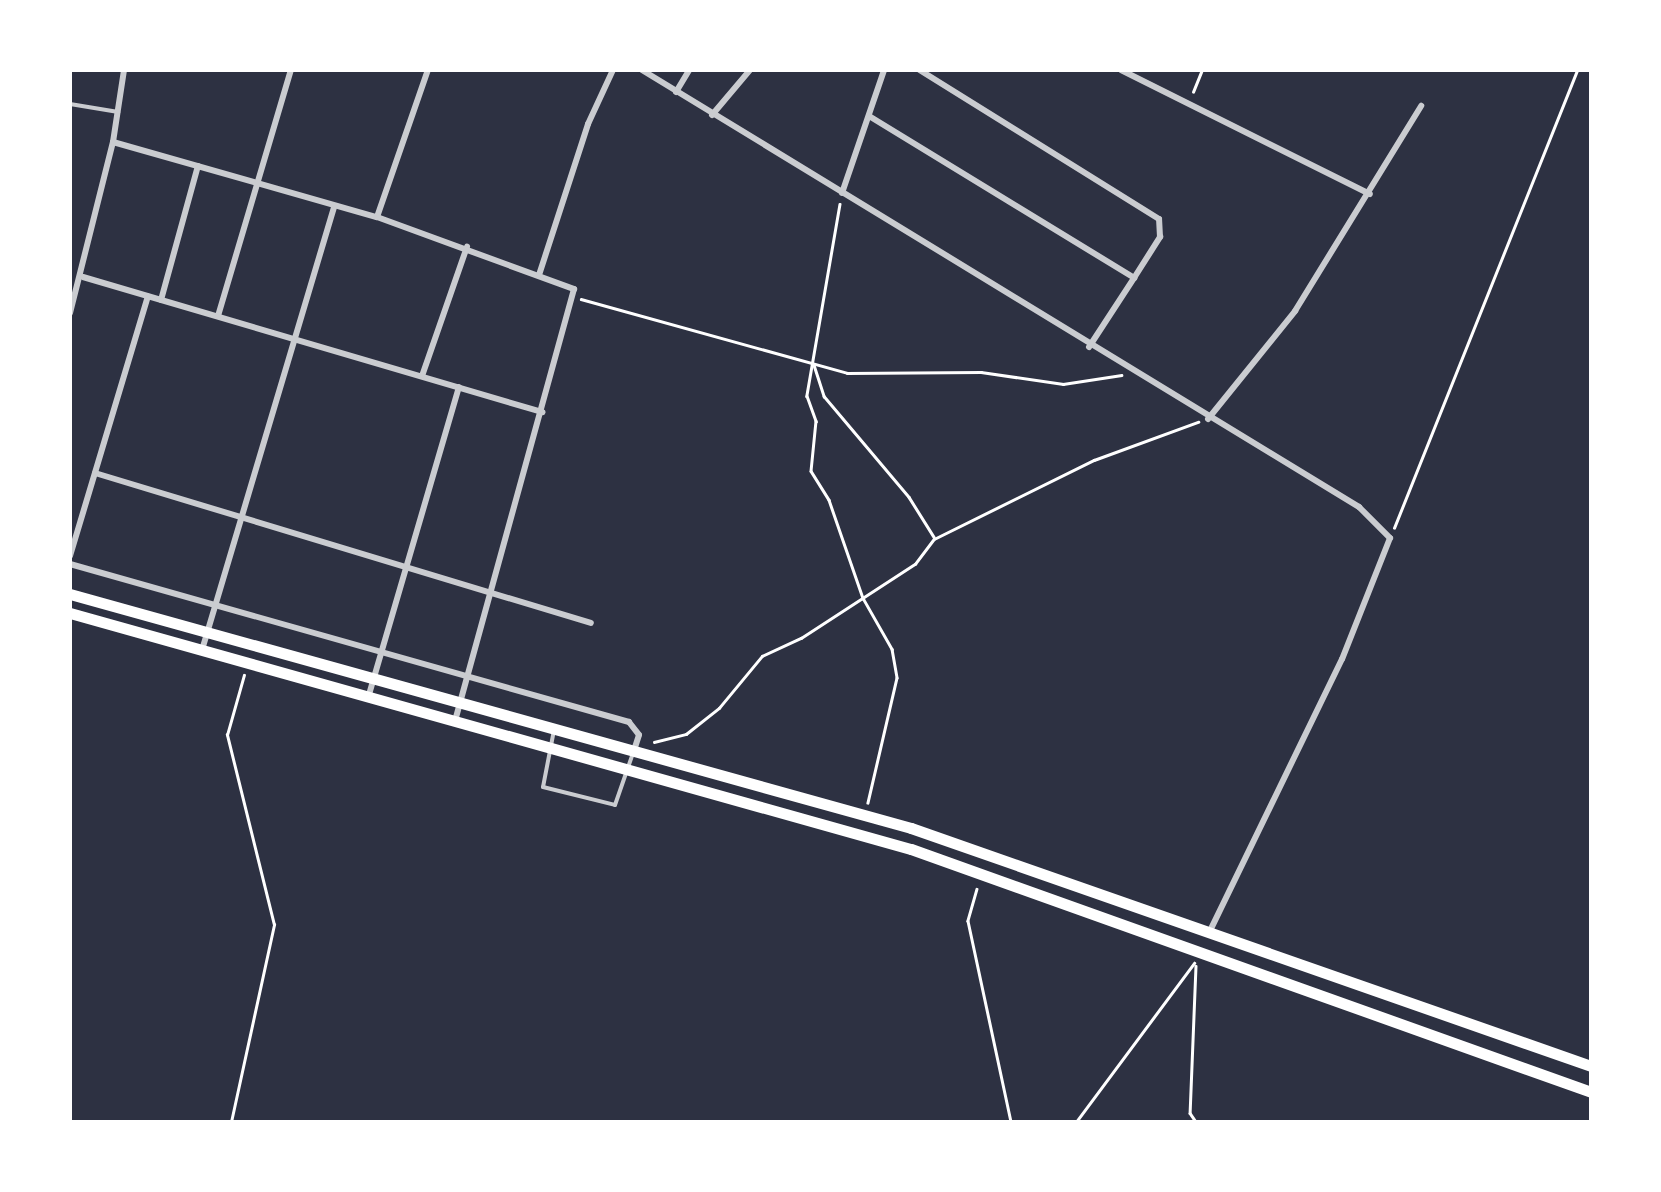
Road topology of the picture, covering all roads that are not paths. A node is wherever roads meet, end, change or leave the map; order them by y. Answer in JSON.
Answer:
{"nodes":[{"id":1,"x":124,"y":70,"type":"edge"},
{"id":2,"x":291,"y":70,"type":"edge"},
{"id":3,"x":428,"y":70,"type":"edge"},
{"id":4,"x":613,"y":70,"type":"edge"},
{"id":5,"x":642,"y":70,"type":"edge"},
{"id":6,"x":689,"y":70,"type":"edge"},
{"id":7,"x":750,"y":70,"type":"edge"},
{"id":8,"x":884,"y":70,"type":"edge"},
{"id":9,"x":920,"y":70,"type":"edge"},
{"id":10,"x":1121,"y":70,"type":"edge"},
{"id":11,"x":676,"y":92,"type":"junction"},
{"id":12,"x":70,"y":104,"type":"edge"},
{"id":13,"x":1421,"y":106,"type":"dead end"},
{"id":14,"x":118,"y":112,"type":"junction"},
{"id":15,"x":712,"y":115,"type":"junction"},
{"id":16,"x":869,"y":116,"type":"junction"},
{"id":17,"x":113,"y":142,"type":"junction"},
{"id":18,"x":198,"y":166,"type":"junction"},
{"id":19,"x":254,"y":182,"type":"junction"},
{"id":20,"x":842,"y":193,"type":"junction"},
{"id":21,"x":1370,"y":194,"type":"junction"},
{"id":22,"x":334,"y":206,"type":"junction"},
{"id":23,"x":377,"y":217,"type":"junction"},
{"id":24,"x":468,"y":247,"type":"junction"},
{"id":25,"x":539,"y":275,"type":"junction"},
{"id":26,"x":83,"y":277,"type":"junction"},
{"id":27,"x":1134,"y":278,"type":"junction"},
{"id":28,"x":148,"y":296,"type":"junction"},
{"id":29,"x":161,"y":300,"type":"junction"},
{"id":30,"x":70,"y":313,"type":"edge"},
{"id":31,"x":218,"y":316,"type":"junction"},
{"id":32,"x":295,"y":339,"type":"junction"},
{"id":33,"x":1090,"y":347,"type":"junction"},
{"id":34,"x":422,"y":376,"type":"junction"},
{"id":35,"x":459,"y":387,"type":"junction"},
{"id":36,"x":543,"y":412,"type":"junction"},
{"id":37,"x":1208,"y":419,"type":"junction"},
{"id":38,"x":95,"y":473,"type":"junction"},
{"id":39,"x":242,"y":516,"type":"junction"},
{"id":40,"x":70,"y":556,"type":"edge"},
{"id":41,"x":70,"y":564,"type":"edge"},
{"id":42,"x":406,"y":568,"type":"junction"},
{"id":43,"x":70,"y":594,"type":"edge"},
{"id":44,"x":492,"y":594,"type":"junction"},
{"id":45,"x":215,"y":606,"type":"junction"},
{"id":46,"x":70,"y":613,"type":"edge"},
{"id":47,"x":591,"y":623,"type":"dead end"},
{"id":48,"x":208,"y":632,"type":"junction"},
{"id":49,"x":202,"y":651,"type":"junction"},
{"id":50,"x":381,"y":654,"type":"junction"},
{"id":51,"x":374,"y":678,"type":"junction"},
{"id":52,"x":467,"y":678,"type":"junction"},
{"id":53,"x":368,"y":698,"type":"junction"},
{"id":54,"x":461,"y":702,"type":"junction"},
{"id":55,"x":455,"y":722,"type":"junction"},
{"id":56,"x":555,"y":728,"type":"junction"},
{"id":57,"x":550,"y":748,"type":"junction"},
{"id":58,"x":634,"y":749,"type":"junction"},
{"id":59,"x":628,"y":771,"type":"junction"},
{"id":60,"x":1211,"y":929,"type":"junction"},
{"id":61,"x":1591,"y":1066,"type":"edge"},
{"id":62,"x":1591,"y":1092,"type":"edge"}],
"edges":[{"from":1,"to":14,"type":"street"},
{"from":2,"to":19,"type":"street"},
{"from":3,"to":23,"type":"street"},
{"from":4,"to":25,"type":"street"},
{"from":5,"to":11,"type":"street"},
{"from":6,"to":11,"type":"street"},
{"from":7,"to":15,"type":"street"},
{"from":8,"to":16,"type":"street"},
{"from":9,"to":27,"type":"street"},
{"from":10,"to":21,"type":"street"},
{"from":11,"to":15,"type":"street"},
{"from":12,"to":14,"type":"lane"},
{"from":13,"to":21,"type":"street"},
{"from":14,"to":17,"type":"street"},
{"from":15,"to":20,"type":"street"},
{"from":16,"to":20,"type":"street"},
{"from":16,"to":27,"type":"street"},
{"from":17,"to":18,"type":"street"},
{"from":17,"to":26,"type":"street"},
{"from":18,"to":19,"type":"street"},
{"from":18,"to":29,"type":"street"},
{"from":19,"to":22,"type":"street"},
{"from":19,"to":31,"type":"street"},
{"from":20,"to":33,"type":"street"},
{"from":21,"to":37,"type":"street"},
{"from":22,"to":23,"type":"street"},
{"from":22,"to":32,"type":"street"},
{"from":23,"to":24,"type":"street"},
{"from":24,"to":25,"type":"street"},
{"from":24,"to":34,"type":"street"},
{"from":25,"to":36,"type":"street"},
{"from":26,"to":28,"type":"street"},
{"from":26,"to":30,"type":"street"},
{"from":27,"to":33,"type":"street"},
{"from":28,"to":29,"type":"street"},
{"from":28,"to":38,"type":"street"},
{"from":29,"to":31,"type":"street"},
{"from":31,"to":32,"type":"street"},
{"from":32,"to":34,"type":"street"},
{"from":32,"to":39,"type":"street"},
{"from":33,"to":37,"type":"street"},
{"from":34,"to":35,"type":"street"},
{"from":35,"to":36,"type":"street"},
{"from":35,"to":42,"type":"street"},
{"from":36,"to":44,"type":"street"},
{"from":37,"to":60,"type":"street"},
{"from":38,"to":39,"type":"street"},
{"from":38,"to":40,"type":"street"},
{"from":39,"to":42,"type":"street"},
{"from":39,"to":45,"type":"street"},
{"from":41,"to":45,"type":"street"},
{"from":42,"to":44,"type":"street"},
{"from":42,"to":50,"type":"street"},
{"from":43,"to":48,"type":"highway"},
{"from":44,"to":47,"type":"street"},
{"from":44,"to":52,"type":"street"},
{"from":45,"to":48,"type":"street"},
{"from":45,"to":50,"type":"street"},
{"from":46,"to":49,"type":"highway"},
{"from":48,"to":49,"type":"street"},
{"from":48,"to":51,"type":"highway"},
{"from":49,"to":53,"type":"highway"},
{"from":50,"to":51,"type":"street"},
{"from":50,"to":52,"type":"street"},
{"from":51,"to":53,"type":"street"},
{"from":51,"to":54,"type":"highway"},
{"from":52,"to":54,"type":"street"},
{"from":52,"to":58,"type":"street"},
{"from":53,"to":55,"type":"highway"},
{"from":54,"to":55,"type":"street"},
{"from":54,"to":56,"type":"highway"},
{"from":55,"to":57,"type":"highway"},
{"from":56,"to":57,"type":"lane"},
{"from":56,"to":58,"type":"highway"},
{"from":57,"to":59,"type":"highway"},
{"from":57,"to":59,"type":"lane"},
{"from":58,"to":59,"type":"lane"},
{"from":58,"to":60,"type":"highway"},
{"from":59,"to":62,"type":"highway"},
{"from":60,"to":61,"type":"highway"}]}
